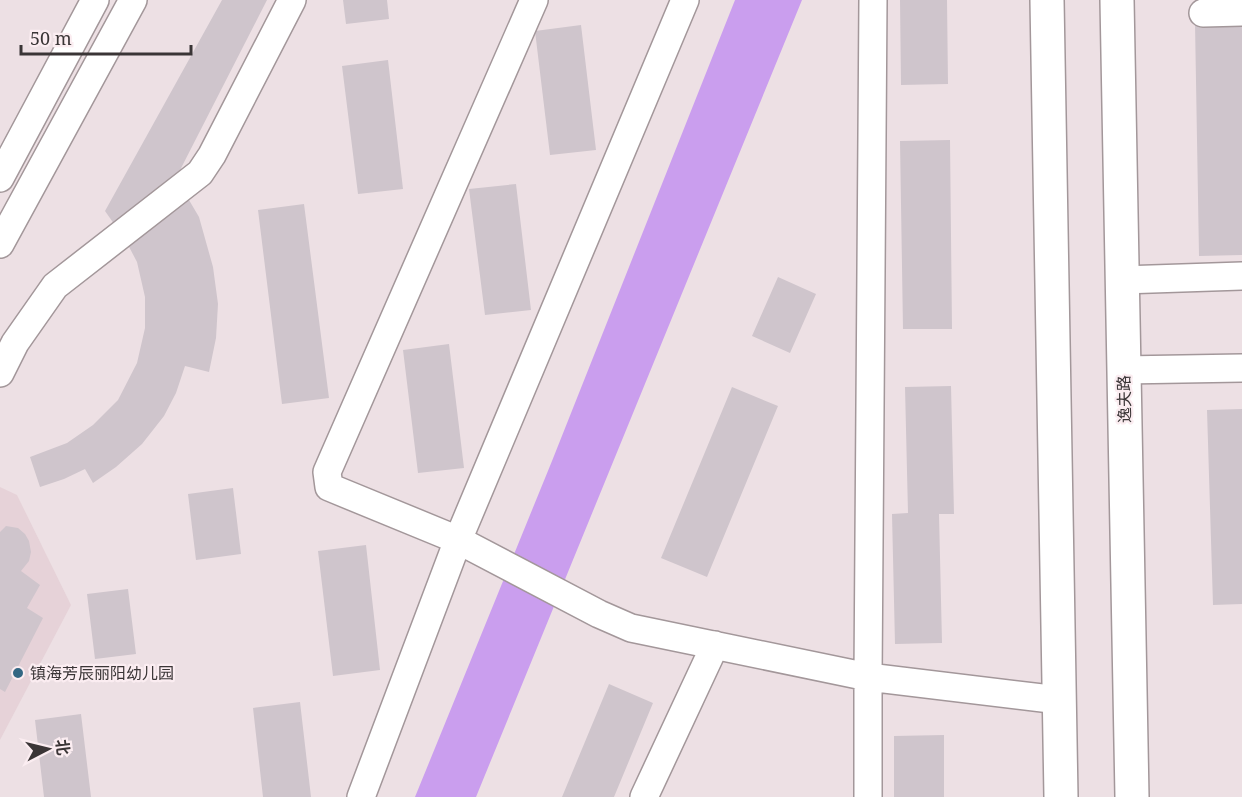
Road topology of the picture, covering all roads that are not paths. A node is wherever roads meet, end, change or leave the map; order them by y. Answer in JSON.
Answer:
{"nodes":[{"id":1,"x":95,"y":0,"type":"edge"},
{"id":2,"x":133,"y":0,"type":"edge"},
{"id":3,"x":292,"y":0,"type":"edge"},
{"id":4,"x":534,"y":0,"type":"edge"},
{"id":5,"x":686,"y":0,"type":"edge"},
{"id":6,"x":873,"y":0,"type":"edge"},
{"id":7,"x":1047,"y":0,"type":"edge"},
{"id":8,"x":1117,"y":0,"type":"edge"},
{"id":9,"x":1242,"y":12,"type":"edge"},
{"id":10,"x":1203,"y":13,"type":"dead end"},
{"id":11,"x":0,"y":178,"type":"edge"},
{"id":12,"x":0,"y":244,"type":"edge"},
{"id":13,"x":1242,"y":276,"type":"edge"},
{"id":14,"x":1122,"y":280,"type":"junction"},
{"id":15,"x":1242,"y":368,"type":"edge"},
{"id":16,"x":1123,"y":370,"type":"junction"},
{"id":17,"x":0,"y":373,"type":"edge"},
{"id":18,"x":458,"y":540,"type":"junction"},
{"id":19,"x":715,"y":645,"type":"junction"},
{"id":20,"x":868,"y":677,"type":"junction"},
{"id":21,"x":1059,"y":700,"type":"junction"},
{"id":22,"x":361,"y":797,"type":"edge"},
{"id":23,"x":644,"y":797,"type":"edge"},
{"id":24,"x":868,"y":797,"type":"edge"},
{"id":25,"x":1061,"y":797,"type":"edge"},
{"id":26,"x":1132,"y":797,"type":"edge"}],
"edges":[{"from":1,"to":11,"type":"street"},
{"from":2,"to":12,"type":"street"},
{"from":3,"to":17,"type":"street"},
{"from":4,"to":18,"type":"street"},
{"from":5,"to":18,"type":"street"},
{"from":6,"to":20,"type":"street"},
{"from":7,"to":21,"type":"main road"},
{"from":8,"to":14,"type":"main road","name":"逸夫路"},
{"from":9,"to":10,"type":"street"},
{"from":13,"to":14,"type":"street"},
{"from":14,"to":16,"type":"main road","name":"逸夫路"},
{"from":15,"to":16,"type":"street"},
{"from":16,"to":26,"type":"main road","name":"逸夫路"},
{"from":18,"to":19,"type":"street"},
{"from":18,"to":22,"type":"street"},
{"from":19,"to":20,"type":"street"},
{"from":19,"to":23,"type":"street"},
{"from":20,"to":21,"type":"street"},
{"from":20,"to":24,"type":"street"},
{"from":21,"to":25,"type":"main road"}]}
